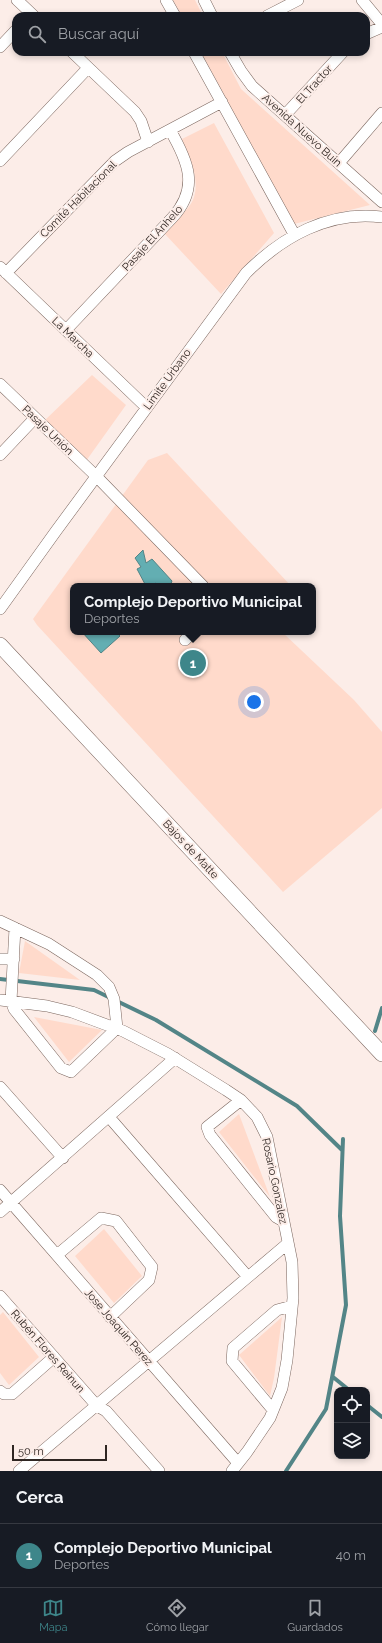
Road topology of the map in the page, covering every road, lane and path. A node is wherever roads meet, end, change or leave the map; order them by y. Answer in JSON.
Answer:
{"nodes":[{"id":1,"x":17,"y":0,"type":"edge"},
{"id":2,"x":166,"y":0,"type":"edge"},
{"id":3,"x":204,"y":0,"type":"edge"},
{"id":4,"x":298,"y":0,"type":"edge"},
{"id":5,"x":362,"y":0,"type":"edge"},
{"id":6,"x":29,"y":12,"type":"edge"},
{"id":7,"x":173,"y":12,"type":"edge"},
{"id":8,"x":210,"y":12,"type":"edge"},
{"id":9,"x":275,"y":12,"type":"edge"},
{"id":10,"x":382,"y":25,"type":"edge"},
{"id":11,"x":370,"y":32,"type":"edge"},
{"id":12,"x":12,"y":34,"type":"edge"},
{"id":13,"x":0,"y":47,"type":"edge"},
{"id":14,"x":76,"y":56,"type":"edge"},
{"id":15,"x":196,"y":56,"type":"edge"},
{"id":16,"x":232,"y":56,"type":"edge"},
{"id":17,"x":339,"y":56,"type":"edge"},
{"id":18,"x":88,"y":68,"type":"junction"},
{"id":19,"x":222,"y":102,"type":"junction"},
{"id":20,"x":382,"y":113,"type":"edge"},
{"id":21,"x":285,"y":115,"type":"junction"},
{"id":22,"x":170,"y":130,"type":"junction"},
{"id":23,"x":148,"y":142,"type":"junction"},
{"id":24,"x":0,"y":161,"type":"edge"},
{"id":25,"x":339,"y":163,"type":"junction"},
{"id":26,"x":382,"y":202,"type":"edge"},
{"id":27,"x":382,"y":217,"type":"edge"},
{"id":28,"x":294,"y":234,"type":"junction"},
{"id":29,"x":3,"y":270,"type":"edge"},
{"id":30,"x":66,"y":330,"type":"junction"},
{"id":31,"x":0,"y":384,"type":"edge"},
{"id":32,"x":146,"y":407,"type":"junction"},
{"id":33,"x":35,"y":418,"type":"junction"},
{"id":34,"x":0,"y":455,"type":"edge"},
{"id":35,"x":96,"y":476,"type":"junction"},
{"id":36,"x":200,"y":583,"type":"edge"},
{"id":37,"x":0,"y":609,"type":"edge"},
{"id":38,"x":190,"y":635,"type":"edge"},
{"id":39,"x":185,"y":640,"type":"dead end"},
{"id":40,"x":0,"y":644,"type":"edge"},
{"id":41,"x":0,"y":921,"type":"edge"},
{"id":42,"x":16,"y":928,"type":"junction"},
{"id":43,"x":0,"y":959,"type":"edge"},
{"id":44,"x":14,"y":959,"type":"junction"},
{"id":45,"x":5,"y":1000,"type":"edge"},
{"id":46,"x":117,"y":1028,"type":"junction"},
{"id":47,"x":382,"y":1054,"type":"edge"},
{"id":48,"x":176,"y":1058,"type":"junction"},
{"id":49,"x":0,"y":1087,"type":"edge"},
{"id":50,"x":241,"y":1100,"type":"junction"},
{"id":51,"x":109,"y":1117,"type":"junction"},
{"id":52,"x":63,"y":1158,"type":"junction"},
{"id":53,"x":0,"y":1190,"type":"edge"},
{"id":54,"x":11,"y":1203,"type":"junction"},
{"id":55,"x":0,"y":1212,"type":"edge"},
{"id":56,"x":283,"y":1221,"type":"junction"},
{"id":57,"x":288,"y":1244,"type":"junction"},
{"id":58,"x":57,"y":1255,"type":"junction"},
{"id":59,"x":248,"y":1278,"type":"junction"},
{"id":60,"x":0,"y":1297,"type":"edge"},
{"id":61,"x":292,"y":1306,"type":"junction"},
{"id":62,"x":110,"y":1316,"type":"junction"},
{"id":63,"x":54,"y":1357,"type":"junction"},
{"id":64,"x":150,"y":1361,"type":"junction"},
{"id":65,"x":0,"y":1390,"type":"edge"},
{"id":66,"x":97,"y":1406,"type":"junction"},
{"id":67,"x":273,"y":1410,"type":"junction"},
{"id":68,"x":235,"y":1467,"type":"edge"},
{"id":69,"x":19,"y":1471,"type":"edge"},
{"id":70,"x":159,"y":1471,"type":"edge"}],
"edges":[{"from":1,"to":6,"type":"street"},
{"from":2,"to":7,"type":"street"},
{"from":3,"to":8,"type":"street"},
{"from":4,"to":9,"type":"street"},
{"from":5,"to":10,"type":"street"},
{"from":10,"to":11,"type":"street"},
{"from":12,"to":13,"type":"street"},
{"from":14,"to":18,"type":"street"},
{"from":15,"to":19,"type":"street"},
{"from":16,"to":21,"type":"street","name":"Avenida Nuevo Buin"},
{"from":17,"to":21,"type":"street","name":"El Tractor"},
{"from":18,"to":23,"type":"street"},
{"from":18,"to":24,"type":"street"},
{"from":19,"to":22,"type":"street","name":"Comité Habitacional"},
{"from":19,"to":28,"type":"street"},
{"from":20,"to":25,"type":"street"},
{"from":21,"to":25,"type":"street","name":"Avenida Nuevo Buin"},
{"from":22,"to":23,"type":"street","name":"Comité Habitacional"},
{"from":22,"to":30,"type":"street","name":"Pasaje El Anhelo"},
{"from":23,"to":29,"type":"street","name":"Comité Habitacional"},
{"from":25,"to":26,"type":"street","name":"Avenida Nuevo Buin"},
{"from":27,"to":28,"type":"street","name":"Límite Urbano"},
{"from":28,"to":32,"type":"street","name":"Límite Urbano"},
{"from":29,"to":30,"type":"street","name":"La Marcha"},
{"from":30,"to":32,"type":"street","name":"La Marcha"},
{"from":31,"to":33,"type":"street","name":"Pasaje Unión"},
{"from":32,"to":35,"type":"street","name":"Límite Urbano"},
{"from":33,"to":34,"type":"street"},
{"from":33,"to":35,"type":"street","name":"Pasaje Unión"},
{"from":35,"to":36,"type":"street","name":"Pasaje Unión"},
{"from":35,"to":37,"type":"street","name":"Límite Urbano"},
{"from":38,"to":39,"type":"street"},
{"from":40,"to":47,"type":"main road","name":"Bajos de Matte"},
{"from":41,"to":42,"type":"street"},
{"from":42,"to":44,"type":"street"},
{"from":42,"to":46,"type":"street"},
{"from":43,"to":44,"type":"street"},
{"from":44,"to":45,"type":"street"},
{"from":45,"to":46,"type":"street","name":"Rosario Gonzalez"},
{"from":45,"to":46,"type":"street"},
{"from":46,"to":48,"type":"street","name":"Rosario Gonzalez"},
{"from":48,"to":50,"type":"street","name":"Rosario Gonzalez"},
{"from":48,"to":51,"type":"street"},
{"from":49,"to":52,"type":"street"},
{"from":50,"to":56,"type":"street","name":"Rosario Gonzalez"},
{"from":50,"to":56,"type":"street"},
{"from":51,"to":52,"type":"street"},
{"from":51,"to":59,"type":"street"},
{"from":52,"to":54,"type":"street"},
{"from":53,"to":54,"type":"street","name":"Jose Joaquin Perez"},
{"from":54,"to":55,"type":"street"},
{"from":54,"to":58,"type":"street","name":"Jose Joaquin Perez"},
{"from":56,"to":57,"type":"street","name":"Rosario Gonzalez"},
{"from":57,"to":59,"type":"street"},
{"from":57,"to":61,"type":"street","name":"Rosario Gonzalez"},
{"from":58,"to":62,"type":"street","name":"Jose Joaquin Perez"},
{"from":58,"to":62,"type":"street"},
{"from":59,"to":64,"type":"street"},
{"from":60,"to":63,"type":"street","name":"Rubén Flores Reinun"},
{"from":61,"to":67,"type":"street","name":"Rosario Gonzalez"},
{"from":61,"to":67,"type":"street"},
{"from":62,"to":64,"type":"street","name":"Jose Joaquin Perez"},
{"from":63,"to":65,"type":"street"},
{"from":63,"to":66,"type":"street","name":"Rubén Flores Reinun"},
{"from":64,"to":66,"type":"street"},
{"from":64,"to":68,"type":"street","name":"Jose Joaquin Perez"},
{"from":66,"to":69,"type":"street"},
{"from":66,"to":70,"type":"street","name":"Rubén Flores Reinun"},
{"from":67,"to":68,"type":"street","name":"Rosario Gonzalez"}]}
